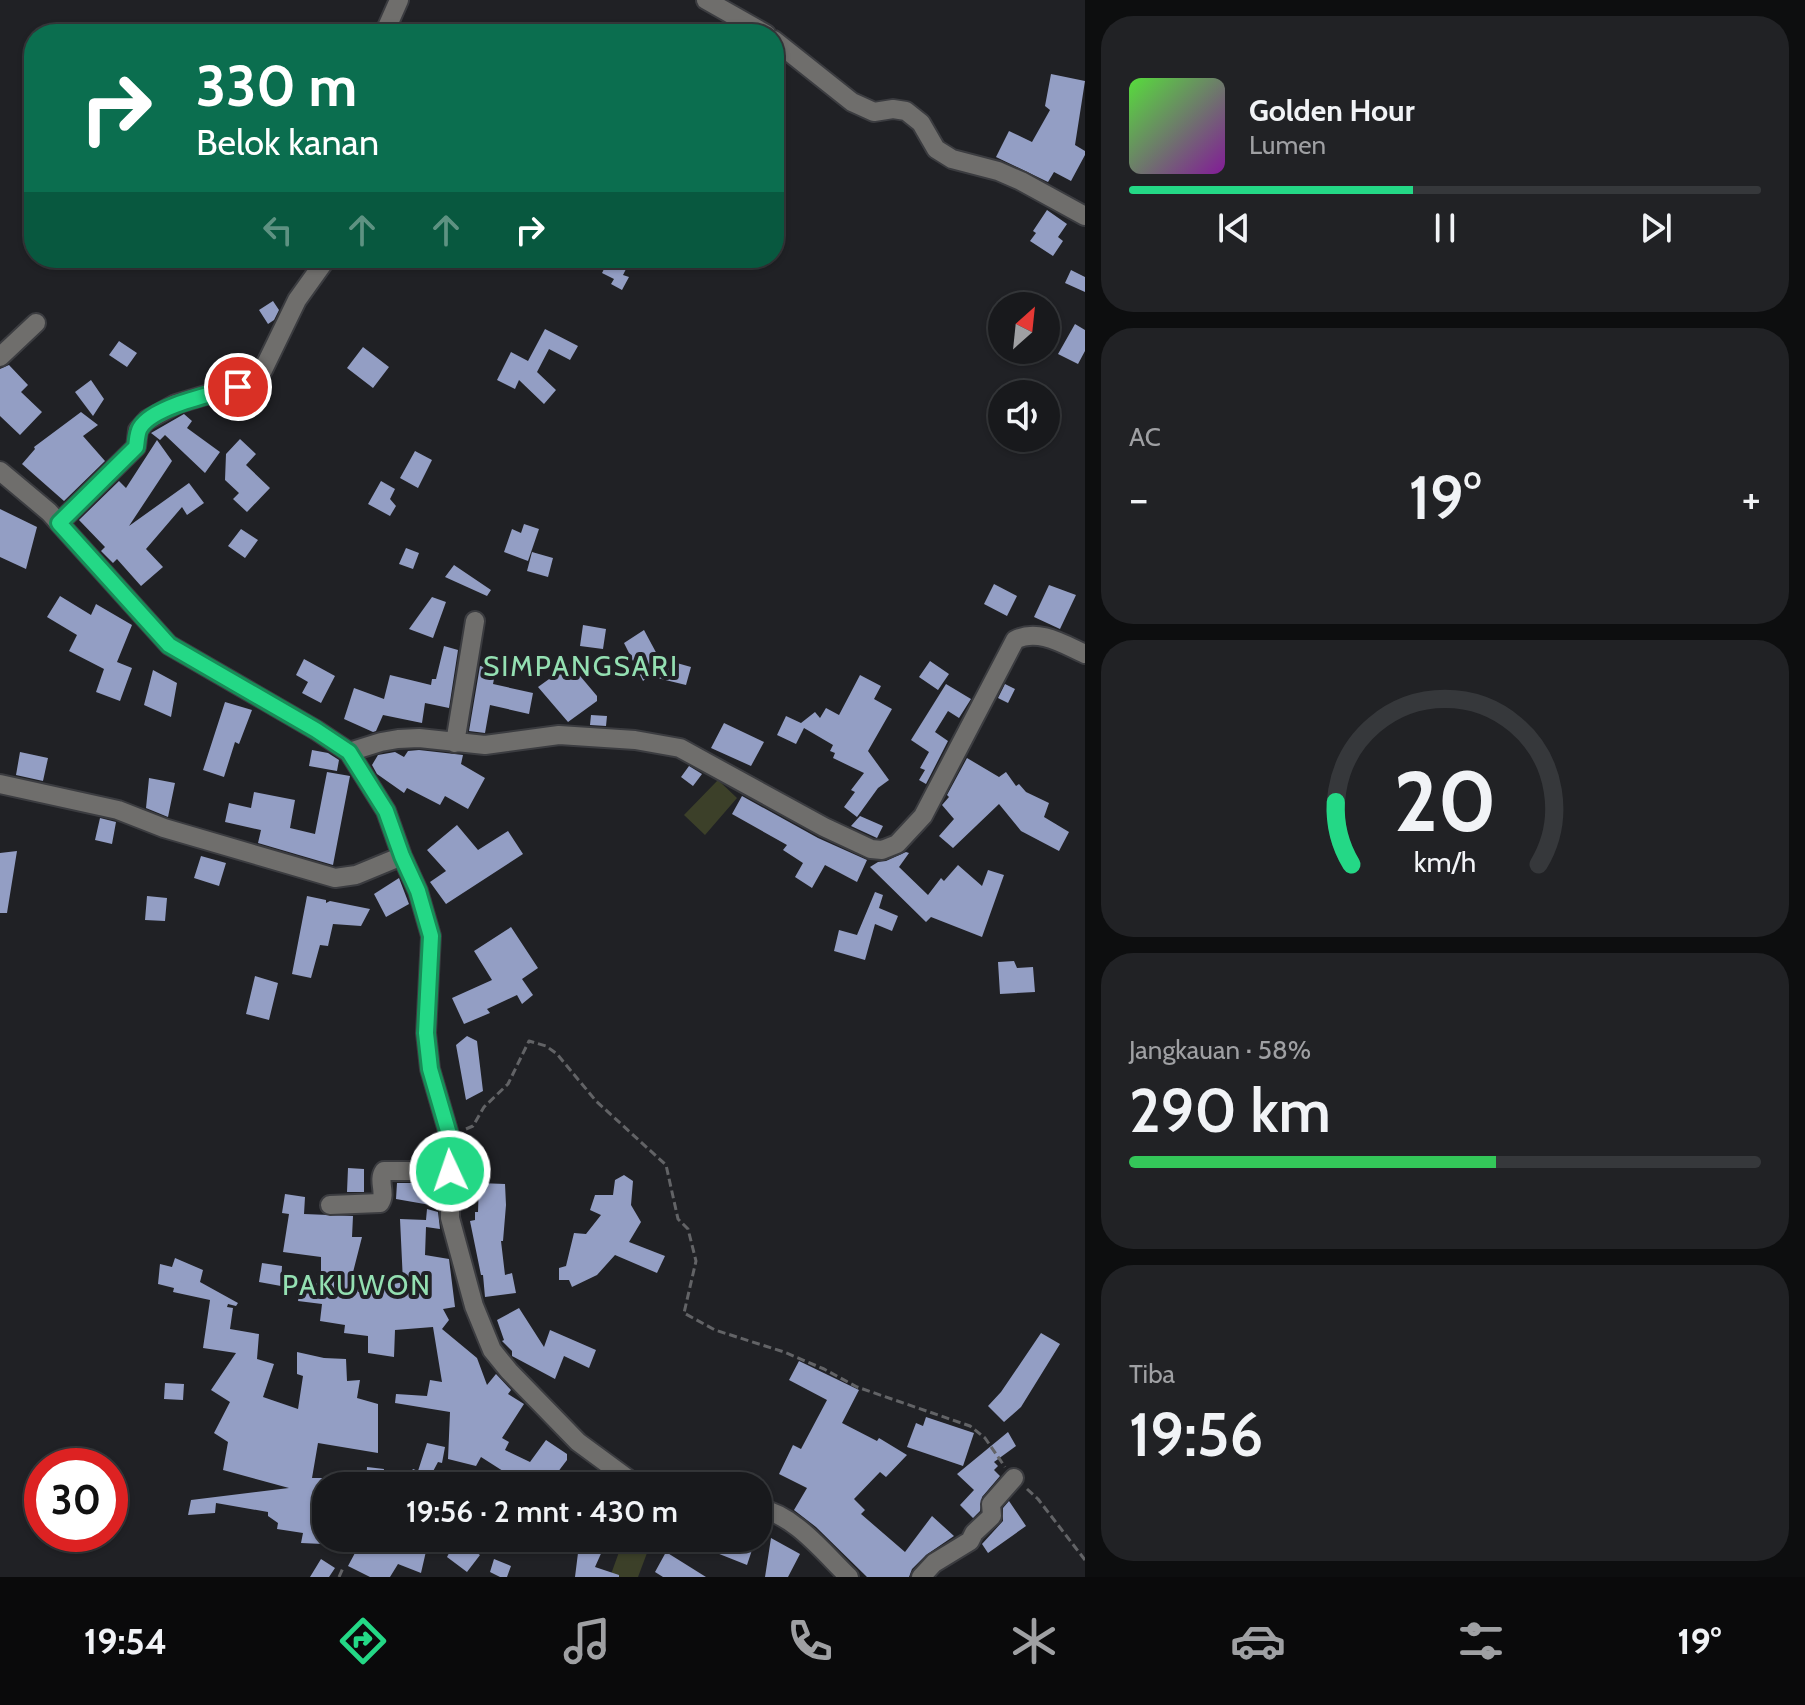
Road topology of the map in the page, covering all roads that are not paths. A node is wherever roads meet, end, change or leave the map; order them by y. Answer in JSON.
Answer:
{"nodes":[{"id":1,"x":399,"y":0,"type":"edge"},
{"id":2,"x":706,"y":0,"type":"edge"},
{"id":3,"x":388,"y":24,"type":"edge"},
{"id":4,"x":748,"y":24,"type":"edge"},
{"id":5,"x":784,"y":48,"type":"edge"},
{"id":6,"x":1085,"y":216,"type":"edge"},
{"id":7,"x":320,"y":268,"type":"edge"},
{"id":8,"x":36,"y":323,"type":"dead end"},
{"id":9,"x":0,"y":357,"type":"edge"},
{"id":10,"x":0,"y":471,"type":"edge"},
{"id":11,"x":59,"y":523,"type":"junction"},
{"id":12,"x":475,"y":621,"type":"dead end"},
{"id":13,"x":1085,"y":654,"type":"edge"},
{"id":14,"x":455,"y":743,"type":"junction"},
{"id":15,"x":349,"y":752,"type":"junction"},
{"id":16,"x":0,"y":784,"type":"edge"},
{"id":17,"x":402,"y":856,"type":"junction"},
{"id":18,"x":450,"y":1171,"type":"junction"},
{"id":19,"x":330,"y":1205,"type":"dead end"},
{"id":20,"x":619,"y":1472,"type":"edge"},
{"id":21,"x":1014,"y":1478,"type":"road end"},
{"id":22,"x":772,"y":1512,"type":"edge"},
{"id":23,"x":849,"y":1577,"type":"edge"},
{"id":24,"x":921,"y":1577,"type":"edge"}],
"edges":[{"from":1,"to":3,"type":"street"},
{"from":2,"to":4,"type":"street"},
{"from":5,"to":6,"type":"street"},
{"from":7,"to":11,"type":"street"},
{"from":8,"to":9,"type":"street"},
{"from":10,"to":11,"type":"street"},
{"from":11,"to":15,"type":"street"},
{"from":12,"to":14,"type":"street"},
{"from":13,"to":14,"type":"street"},
{"from":14,"to":15,"type":"street"},
{"from":15,"to":17,"type":"street"},
{"from":16,"to":17,"type":"street"},
{"from":17,"to":18,"type":"street"},
{"from":18,"to":19,"type":"street"},
{"from":18,"to":20,"type":"street"},
{"from":21,"to":24,"type":"street"},
{"from":22,"to":23,"type":"street"}]}
